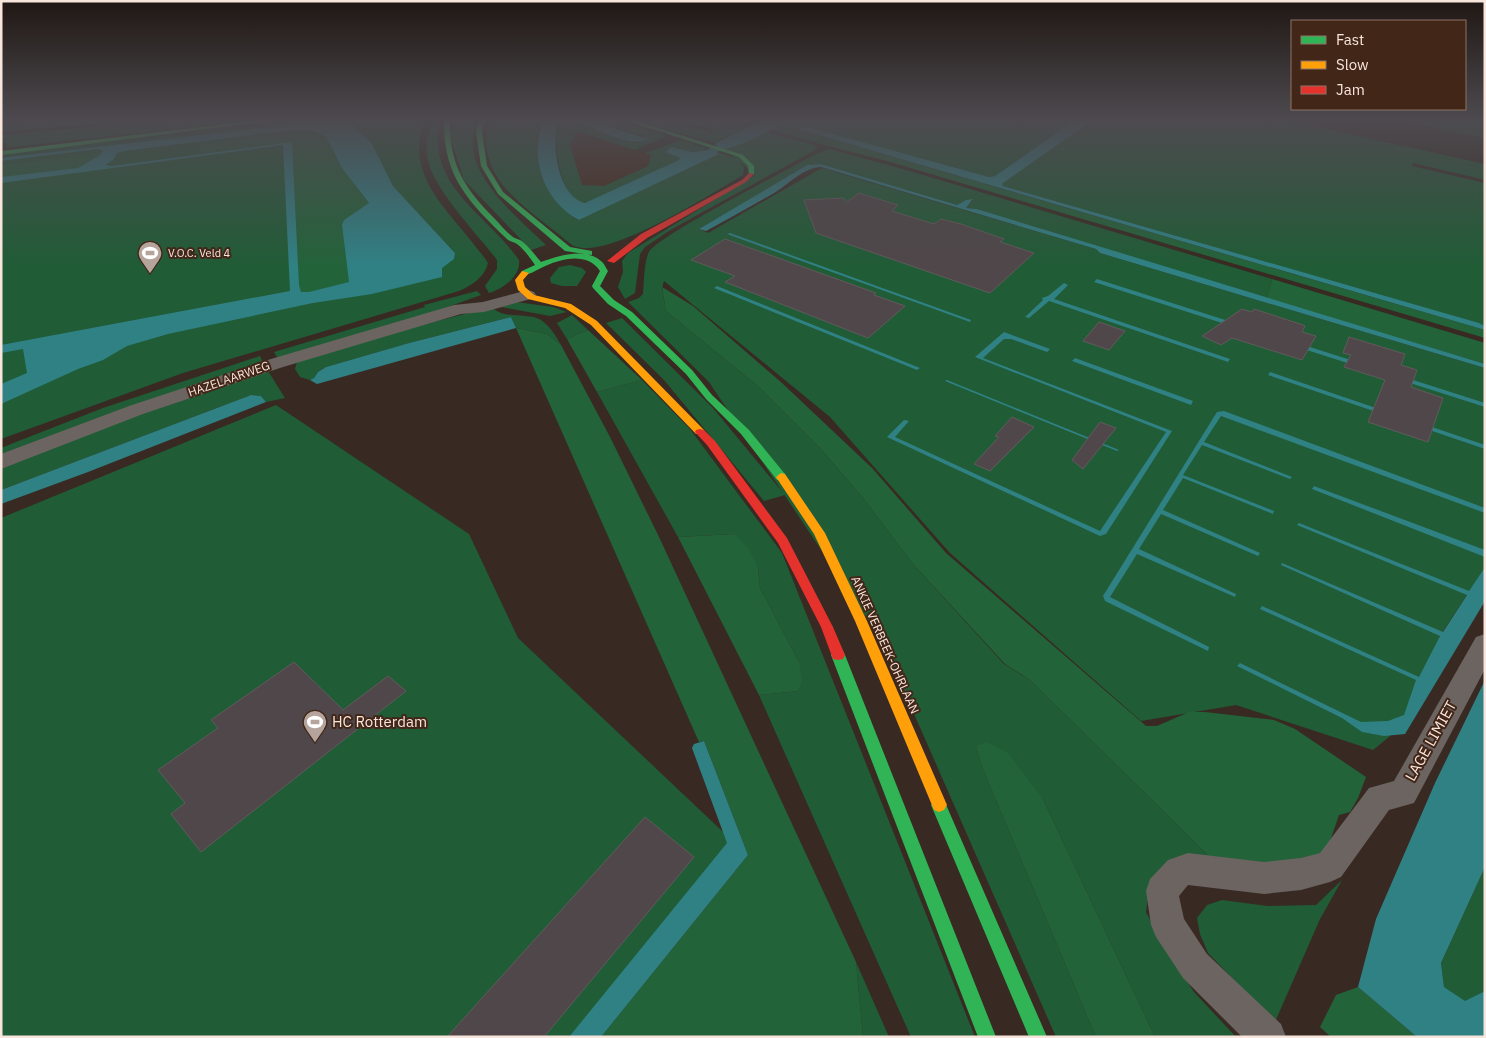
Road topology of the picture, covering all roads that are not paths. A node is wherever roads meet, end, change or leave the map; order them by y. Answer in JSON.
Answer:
{"nodes":[{"id":1,"x":451,"y":168,"type":"edge"},
{"id":2,"x":485,"y":168,"type":"edge"},
{"id":3,"x":750,"y":168,"type":"edge"},
{"id":4,"x":644,"y":236,"type":"junction"},
{"id":5,"x":570,"y":254,"type":"junction"},
{"id":6,"x":593,"y":257,"type":"junction"},
{"id":7,"x":535,"y":266,"type":"junction"},
{"id":8,"x":609,"y":277,"type":"junction"},
{"id":9,"x":529,"y":291,"type":"junction"},
{"id":10,"x":585,"y":294,"type":"dead end"},
{"id":11,"x":1,"y":462,"type":"edge"},
{"id":12,"x":1485,"y":644,"type":"edge"},
{"id":13,"x":987,"y":1037,"type":"edge"},
{"id":14,"x":1038,"y":1037,"type":"edge"},
{"id":15,"x":1268,"y":1037,"type":"edge"}],
"edges":[{"from":1,"to":7,"type":"main road"},
{"from":2,"to":5,"type":"main road"},
{"from":3,"to":4,"type":"main road"},
{"from":4,"to":6,"type":"main road"},
{"from":4,"to":8,"type":"main road"},
{"from":5,"to":6,"type":"main road"},
{"from":5,"to":7,"type":"main road"},
{"from":6,"to":8,"type":"main road"},
{"from":6,"to":8,"type":"main road"},
{"from":7,"to":9,"type":"main road"},
{"from":7,"to":9,"type":"main road"},
{"from":8,"to":10,"type":"main road"},
{"from":8,"to":14,"type":"main road","name":"ANKIE VERBEEK-OHRLAAN"},
{"from":9,"to":11,"type":"street","name":"HAZELAARWEG"},
{"from":9,"to":13,"type":"main road"},
{"from":12,"to":15,"type":"street","name":"LAGE LIMIET"}]}
